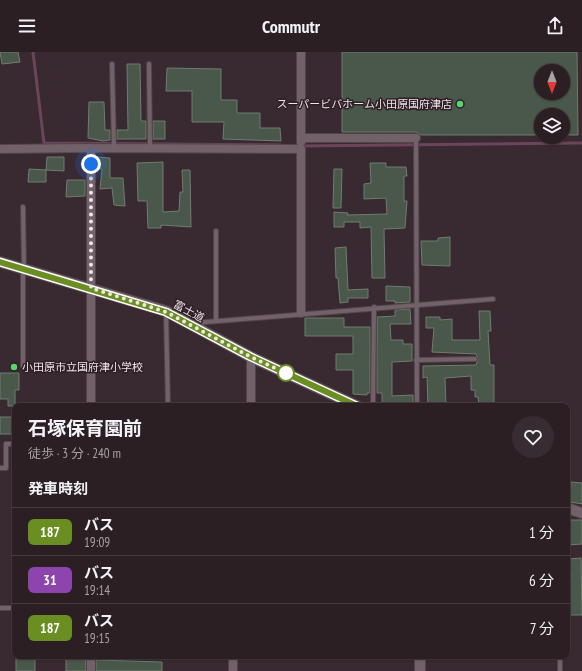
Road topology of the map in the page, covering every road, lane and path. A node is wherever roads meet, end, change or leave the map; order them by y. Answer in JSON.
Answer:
{"nodes":[{"id":1,"x":301,"y":52,"type":"edge"},
{"id":2,"x":112,"y":64,"type":"dead end"},
{"id":3,"x":149,"y":64,"type":"dead end"},
{"id":4,"x":301,"y":138,"type":"junction"},
{"id":5,"x":416,"y":138,"type":"joint"},
{"id":6,"x":114,"y":147,"type":"junction"},
{"id":7,"x":150,"y":147,"type":"junction"},
{"id":8,"x":91,"y":148,"type":"junction"},
{"id":9,"x":0,"y":149,"type":"edge"},
{"id":10,"x":301,"y":149,"type":"junction"},
{"id":11,"x":23,"y":207,"type":"dead end"},
{"id":12,"x":216,"y":231,"type":"dead end"},
{"id":13,"x":0,"y":262,"type":"edge"},
{"id":14,"x":23,"y":268,"type":"junction"},
{"id":15,"x":91,"y":288,"type":"junction"},
{"id":16,"x":493,"y":299,"type":"dead end"},
{"id":17,"x":416,"y":305,"type":"junction"},
{"id":18,"x":374,"y":307,"type":"junction"},
{"id":19,"x":166,"y":312,"type":"junction"},
{"id":20,"x":301,"y":313,"type":"junction"},
{"id":21,"x":216,"y":321,"type":"junction"},
{"id":22,"x":189,"y":324,"type":"junction"},
{"id":23,"x":251,"y":357,"type":"junction"},
{"id":24,"x":474,"y":359,"type":"dead end"},
{"id":25,"x":416,"y":360,"type":"junction"},
{"id":26,"x":23,"y":366,"type":"dead end"},
{"id":27,"x":91,"y":403,"type":"edge"},
{"id":28,"x":168,"y":403,"type":"edge"},
{"id":29,"x":251,"y":403,"type":"edge"},
{"id":30,"x":351,"y":403,"type":"edge"},
{"id":31,"x":373,"y":403,"type":"edge"},
{"id":32,"x":417,"y":403,"type":"edge"},
{"id":33,"x":12,"y":444,"type":"edge"},
{"id":34,"x":0,"y":468,"type":"edge"},
{"id":35,"x":570,"y":509,"type":"edge"},
{"id":36,"x":582,"y":514,"type":"edge"},
{"id":37,"x":0,"y":608,"type":"edge"},
{"id":38,"x":12,"y":608,"type":"edge"},
{"id":39,"x":90,"y":659,"type":"edge"},
{"id":40,"x":233,"y":659,"type":"edge"},
{"id":41,"x":420,"y":659,"type":"edge"},
{"id":42,"x":560,"y":659,"type":"edge"},
{"id":43,"x":90,"y":671,"type":"edge"},
{"id":44,"x":233,"y":671,"type":"edge"},
{"id":45,"x":420,"y":671,"type":"edge"},
{"id":46,"x":560,"y":671,"type":"edge"}],
"edges":[{"from":1,"to":4,"type":"street"},
{"from":2,"to":6,"type":"lane"},
{"from":3,"to":7,"type":"lane"},
{"from":4,"to":5,"type":"street"},
{"from":4,"to":10,"type":"street"},
{"from":5,"to":17,"type":"lane"},
{"from":6,"to":7,"type":"street"},
{"from":6,"to":8,"type":"street"},
{"from":7,"to":10,"type":"street"},
{"from":8,"to":9,"type":"street"},
{"from":8,"to":15,"type":"street"},
{"from":10,"to":20,"type":"street"},
{"from":11,"to":14,"type":"lane"},
{"from":12,"to":21,"type":"lane"},
{"from":13,"to":14,"type":"street","name":"富士道"},
{"from":14,"to":15,"type":"street","name":"富士道"},
{"from":14,"to":26,"type":"lane"},
{"from":15,"to":19,"type":"street","name":"富士道"},
{"from":15,"to":27,"type":"street"},
{"from":16,"to":17,"type":"lane"},
{"from":17,"to":18,"type":"lane"},
{"from":17,"to":25,"type":"lane"},
{"from":18,"to":20,"type":"lane"},
{"from":18,"to":31,"type":"lane"},
{"from":19,"to":22,"type":"street","name":"富士道"},
{"from":19,"to":28,"type":"lane"},
{"from":20,"to":21,"type":"lane"},
{"from":21,"to":22,"type":"lane"},
{"from":22,"to":23,"type":"street","name":"富士道"},
{"from":23,"to":29,"type":"street"},
{"from":23,"to":30,"type":"street","name":"富士道"},
{"from":24,"to":25,"type":"lane"},
{"from":25,"to":32,"type":"lane"},
{"from":33,"to":34,"type":"lane"},
{"from":35,"to":36,"type":"street"},
{"from":37,"to":38,"type":"lane"},
{"from":39,"to":43,"type":"street"},
{"from":40,"to":44,"type":"street"},
{"from":41,"to":45,"type":"street"},
{"from":42,"to":46,"type":"lane"}]}
